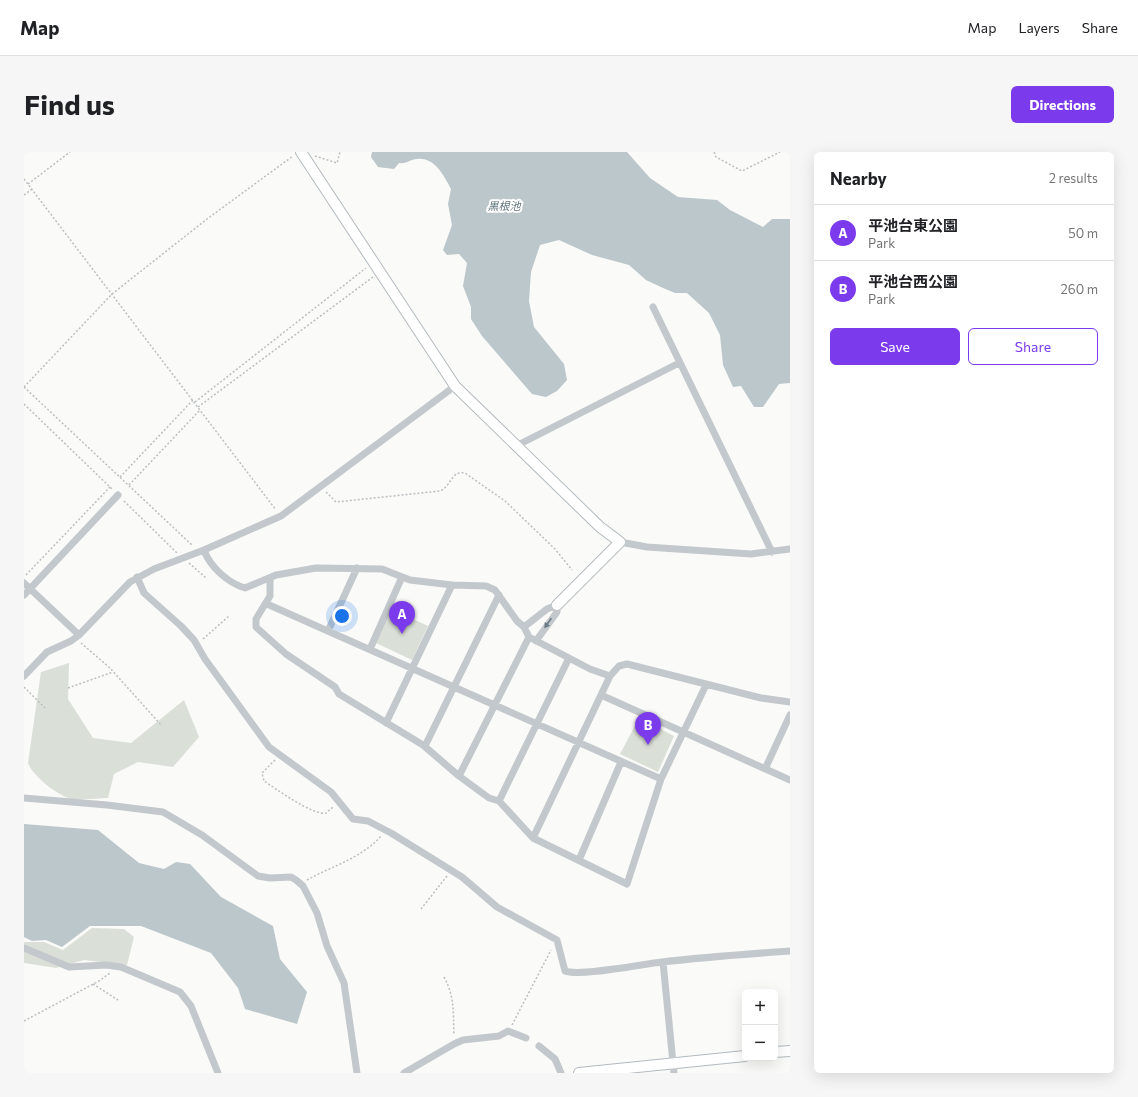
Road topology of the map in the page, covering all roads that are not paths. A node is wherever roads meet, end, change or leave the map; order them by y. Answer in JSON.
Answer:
{"nodes":[{"id":1,"x":302,"y":154,"type":"edge"},
{"id":2,"x":653,"y":307,"type":"dead end"},
{"id":3,"x":679,"y":363,"type":"junction"},
{"id":4,"x":455,"y":386,"type":"junction"},
{"id":5,"x":516,"y":446,"type":"junction"},
{"id":6,"x":118,"y":495,"type":"road end"},
{"id":7,"x":620,"y":542,"type":"junction"},
{"id":8,"x":790,"y":549,"type":"edge"},
{"id":9,"x":201,"y":551,"type":"junction"},
{"id":10,"x":772,"y":552,"type":"junction"},
{"id":11,"x":357,"y":568,"type":"junction"},
{"id":12,"x":137,"y":577,"type":"junction"},
{"id":13,"x":402,"y":578,"type":"junction"},
{"id":14,"x":270,"y":579,"type":"junction"},
{"id":15,"x":24,"y":583,"type":"edge"},
{"id":16,"x":452,"y":585,"type":"junction"},
{"id":17,"x":30,"y":589,"type":"junction"},
{"id":18,"x":24,"y":595,"type":"edge"},
{"id":19,"x":499,"y":595,"type":"junction"},
{"id":20,"x":267,"y":604,"type":"junction"},
{"id":21,"x":558,"y":605,"type":"junction"},
{"id":22,"x":524,"y":627,"type":"junction"},
{"id":23,"x":328,"y":631,"type":"junction"},
{"id":24,"x":78,"y":636,"type":"junction"},
{"id":25,"x":529,"y":637,"type":"junction"},
{"id":26,"x":536,"y":641,"type":"junction"},
{"id":27,"x":370,"y":649,"type":"junction"},
{"id":28,"x":569,"y":658,"type":"junction"},
{"id":29,"x":411,"y":669,"type":"junction"},
{"id":30,"x":24,"y":676,"type":"edge"},
{"id":31,"x":610,"y":676,"type":"junction"},
{"id":32,"x":706,"y":685,"type":"junction"},
{"id":33,"x":453,"y":687,"type":"junction"},
{"id":34,"x":601,"y":695,"type":"junction"},
{"id":35,"x":790,"y":702,"type":"edge"},
{"id":36,"x":494,"y":705,"type":"junction"},
{"id":37,"x":790,"y":715,"type":"edge"},
{"id":38,"x":386,"y":723,"type":"junction"},
{"id":39,"x":537,"y":724,"type":"junction"},
{"id":40,"x":683,"y":734,"type":"junction"},
{"id":41,"x":578,"y":742,"type":"junction"},
{"id":42,"x":425,"y":746,"type":"junction"},
{"id":43,"x":621,"y":762,"type":"junction"},
{"id":44,"x":765,"y":769,"type":"junction"},
{"id":45,"x":459,"y":776,"type":"junction"},
{"id":46,"x":661,"y":779,"type":"junction"},
{"id":47,"x":790,"y":780,"type":"edge"},
{"id":48,"x":24,"y":798,"type":"edge"},
{"id":49,"x":499,"y":801,"type":"junction"},
{"id":50,"x":533,"y":838,"type":"junction"},
{"id":51,"x":580,"y":860,"type":"junction"},
{"id":52,"x":24,"y":948,"type":"edge"},
{"id":53,"x":790,"y":951,"type":"edge"},
{"id":54,"x":663,"y":962,"type":"junction"},
{"id":55,"x":526,"y":1038,"type":"dead end"},
{"id":56,"x":539,"y":1046,"type":"dead end"},
{"id":57,"x":790,"y":1051,"type":"edge"},
{"id":58,"x":778,"y":1052,"type":"edge"},
{"id":59,"x":742,"y":1056,"type":"edge"},
{"id":60,"x":673,"y":1068,"type":"edge"},
{"id":61,"x":218,"y":1073,"type":"edge"},
{"id":62,"x":357,"y":1073,"type":"edge"},
{"id":63,"x":404,"y":1073,"type":"edge"},
{"id":64,"x":561,"y":1073,"type":"edge"},
{"id":65,"x":579,"y":1073,"type":"edge"}],
"edges":[{"from":1,"to":4,"type":"street"},
{"from":2,"to":3,"type":"street"},
{"from":3,"to":5,"type":"street"},
{"from":3,"to":10,"type":"street"},
{"from":4,"to":5,"type":"street"},
{"from":4,"to":9,"type":"street"},
{"from":5,"to":7,"type":"street"},
{"from":6,"to":17,"type":"street"},
{"from":7,"to":10,"type":"street"},
{"from":7,"to":21,"type":"street"},
{"from":8,"to":10,"type":"street"},
{"from":9,"to":12,"type":"street"},
{"from":9,"to":14,"type":"street"},
{"from":11,"to":13,"type":"street"},
{"from":11,"to":14,"type":"street"},
{"from":11,"to":23,"type":"street"},
{"from":12,"to":24,"type":"street"},
{"from":12,"to":54,"type":"street"},
{"from":13,"to":16,"type":"street"},
{"from":13,"to":27,"type":"street"},
{"from":14,"to":20,"type":"street"},
{"from":15,"to":17,"type":"street"},
{"from":16,"to":19,"type":"street"},
{"from":16,"to":29,"type":"street"},
{"from":17,"to":18,"type":"street"},
{"from":17,"to":24,"type":"street"},
{"from":19,"to":22,"type":"street"},
{"from":19,"to":33,"type":"street"},
{"from":20,"to":23,"type":"street"},
{"from":20,"to":38,"type":"street"},
{"from":21,"to":22,"type":"street"},
{"from":21,"to":26,"type":"street","one_way":true},
{"from":22,"to":25,"type":"street"},
{"from":23,"to":27,"type":"street"},
{"from":24,"to":30,"type":"street"},
{"from":25,"to":26,"type":"street"},
{"from":25,"to":36,"type":"street"},
{"from":26,"to":28,"type":"street"},
{"from":27,"to":29,"type":"street"},
{"from":28,"to":31,"type":"street"},
{"from":28,"to":39,"type":"street"},
{"from":29,"to":33,"type":"street"},
{"from":29,"to":38,"type":"street"},
{"from":31,"to":32,"type":"street"},
{"from":31,"to":34,"type":"street"},
{"from":32,"to":35,"type":"street"},
{"from":32,"to":40,"type":"street"},
{"from":33,"to":36,"type":"street"},
{"from":33,"to":42,"type":"street"},
{"from":34,"to":40,"type":"street"},
{"from":34,"to":41,"type":"street"},
{"from":36,"to":39,"type":"street"},
{"from":36,"to":45,"type":"street"},
{"from":37,"to":44,"type":"street"},
{"from":38,"to":42,"type":"street"},
{"from":39,"to":41,"type":"street"},
{"from":39,"to":49,"type":"street"},
{"from":40,"to":44,"type":"street"},
{"from":40,"to":46,"type":"street"},
{"from":41,"to":43,"type":"street"},
{"from":41,"to":50,"type":"street"},
{"from":42,"to":45,"type":"street"},
{"from":43,"to":46,"type":"street"},
{"from":43,"to":51,"type":"street"},
{"from":44,"to":47,"type":"street"},
{"from":45,"to":49,"type":"street"},
{"from":46,"to":51,"type":"street"},
{"from":48,"to":62,"type":"street"},
{"from":49,"to":50,"type":"street"},
{"from":50,"to":51,"type":"street"},
{"from":52,"to":61,"type":"street"},
{"from":53,"to":54,"type":"street"},
{"from":54,"to":60,"type":"street"},
{"from":55,"to":63,"type":"street"},
{"from":56,"to":64,"type":"street"},
{"from":57,"to":58,"type":"street"},
{"from":59,"to":60,"type":"street"},
{"from":60,"to":65,"type":"street"}]}
